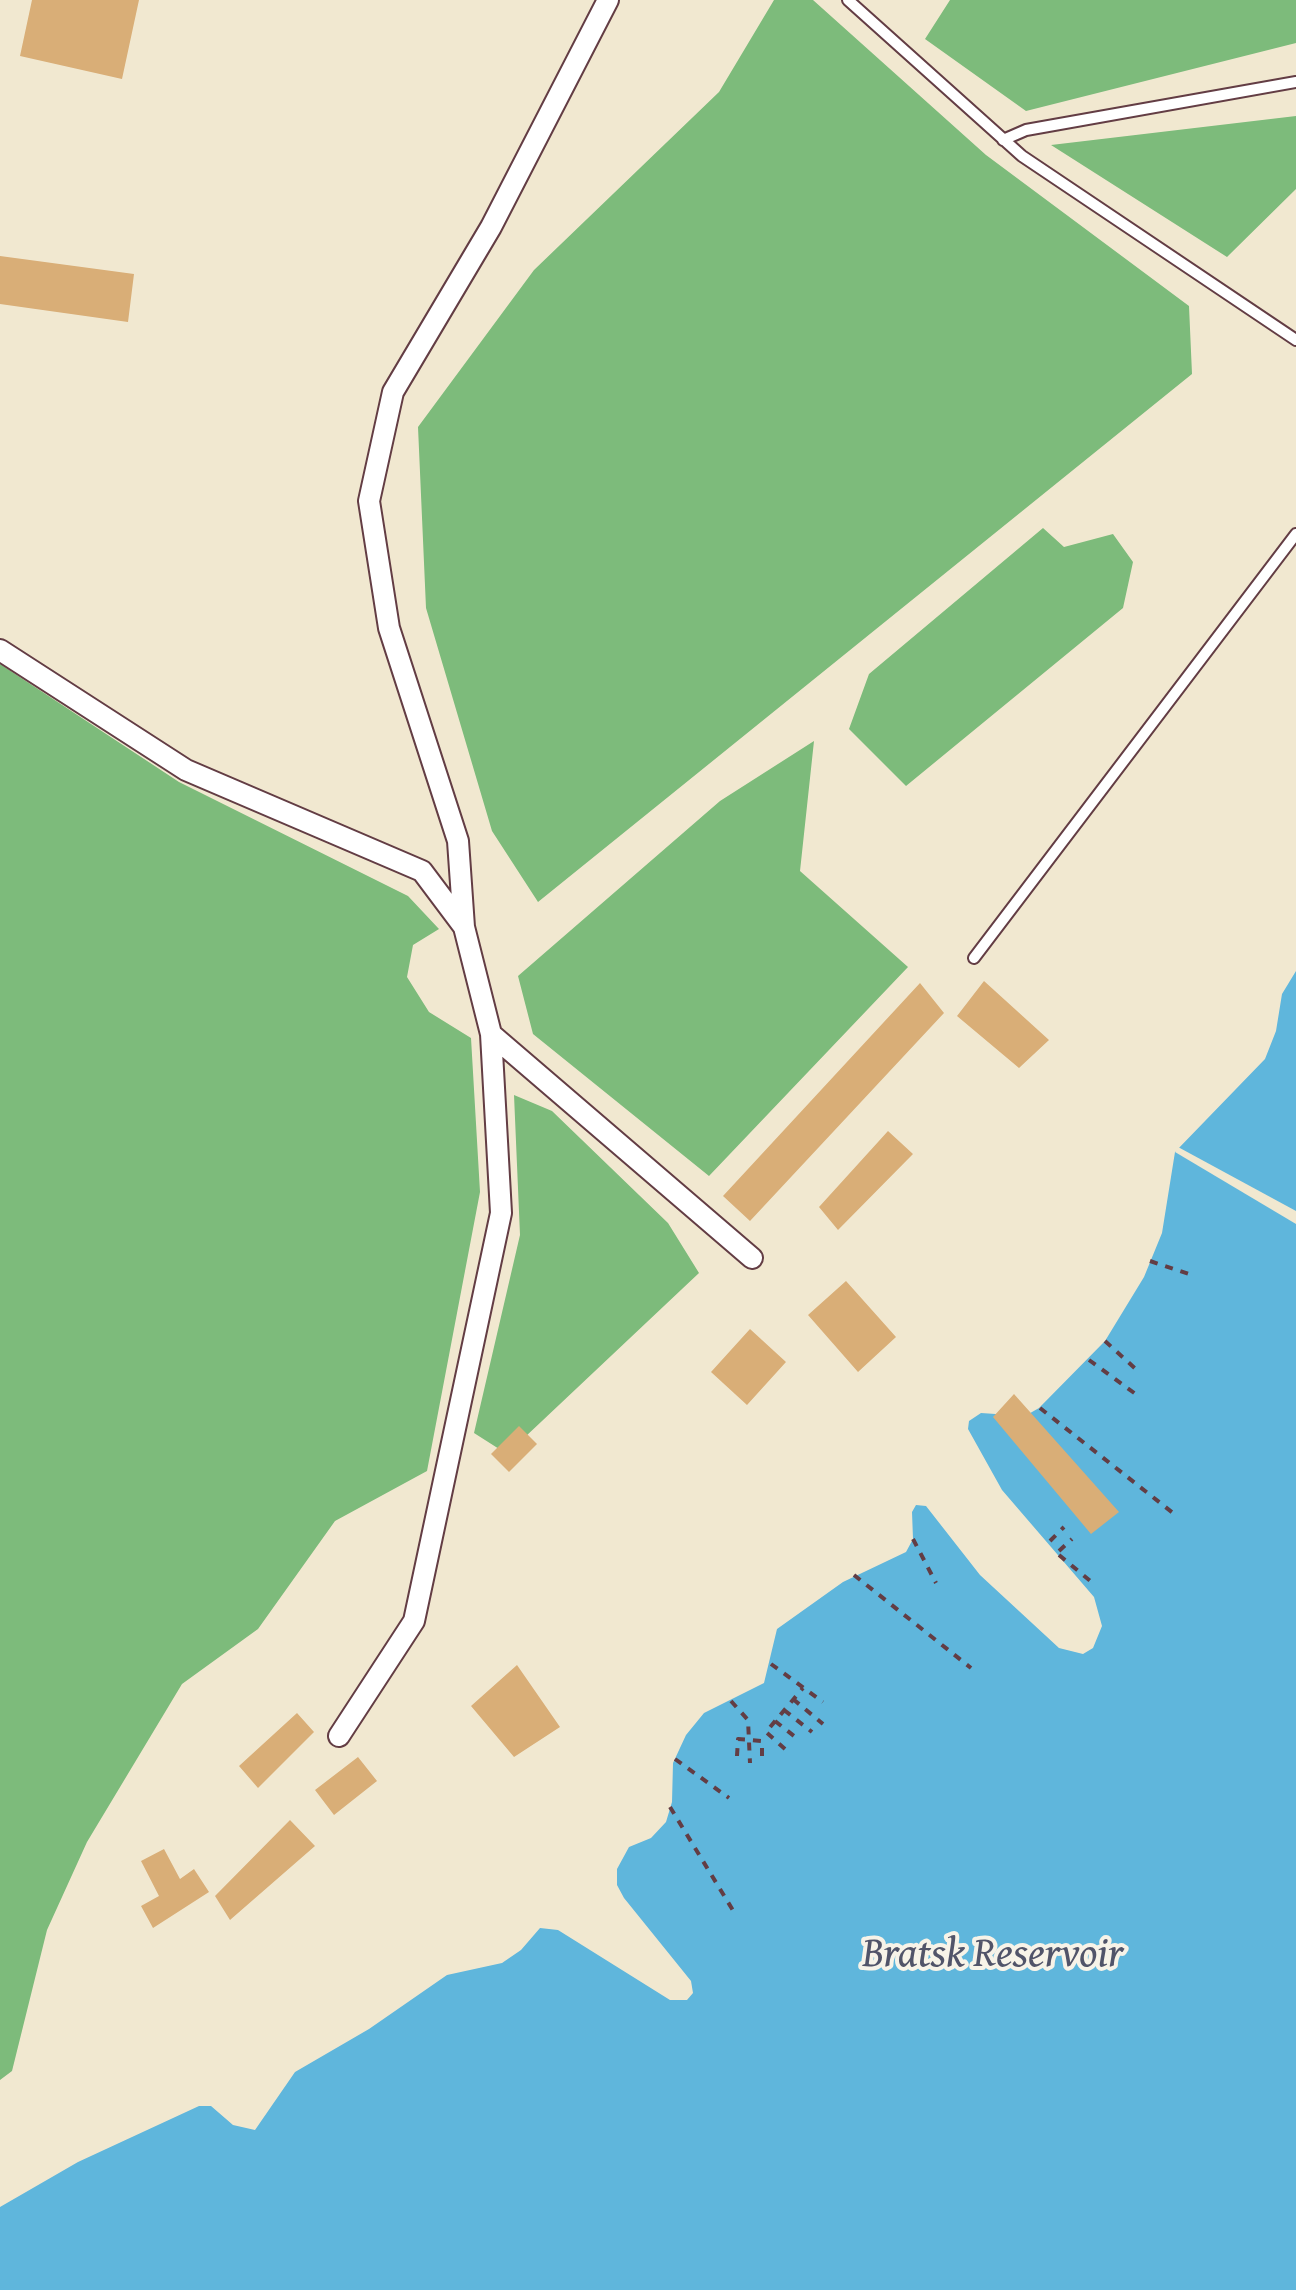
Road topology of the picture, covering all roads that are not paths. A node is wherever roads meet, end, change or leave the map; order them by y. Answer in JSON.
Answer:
{"nodes":[{"id":1,"x":608,"y":0,"type":"edge"},
{"id":2,"x":848,"y":0,"type":"edge"},
{"id":3,"x":1296,"y":82,"type":"edge"},
{"id":4,"x":1003,"y":140,"type":"junction"},
{"id":5,"x":1296,"y":340,"type":"edge"},
{"id":6,"x":1296,"y":534,"type":"edge"},
{"id":7,"x":0,"y":650,"type":"edge"},
{"id":8,"x":464,"y":927,"type":"junction"},
{"id":9,"x":974,"y":958,"type":"dead end"},
{"id":10,"x":490,"y":1034,"type":"junction"},
{"id":11,"x":752,"y":1258,"type":"dead end"},
{"id":12,"x":339,"y":1736,"type":"dead end"}],
"edges":[{"from":1,"to":8,"type":"street"},
{"from":2,"to":4,"type":"lane"},
{"from":3,"to":4,"type":"lane"},
{"from":4,"to":5,"type":"lane"},
{"from":6,"to":9,"type":"lane"},
{"from":7,"to":8,"type":"street"},
{"from":8,"to":10,"type":"street"},
{"from":10,"to":11,"type":"street"},
{"from":10,"to":12,"type":"street"}]}
